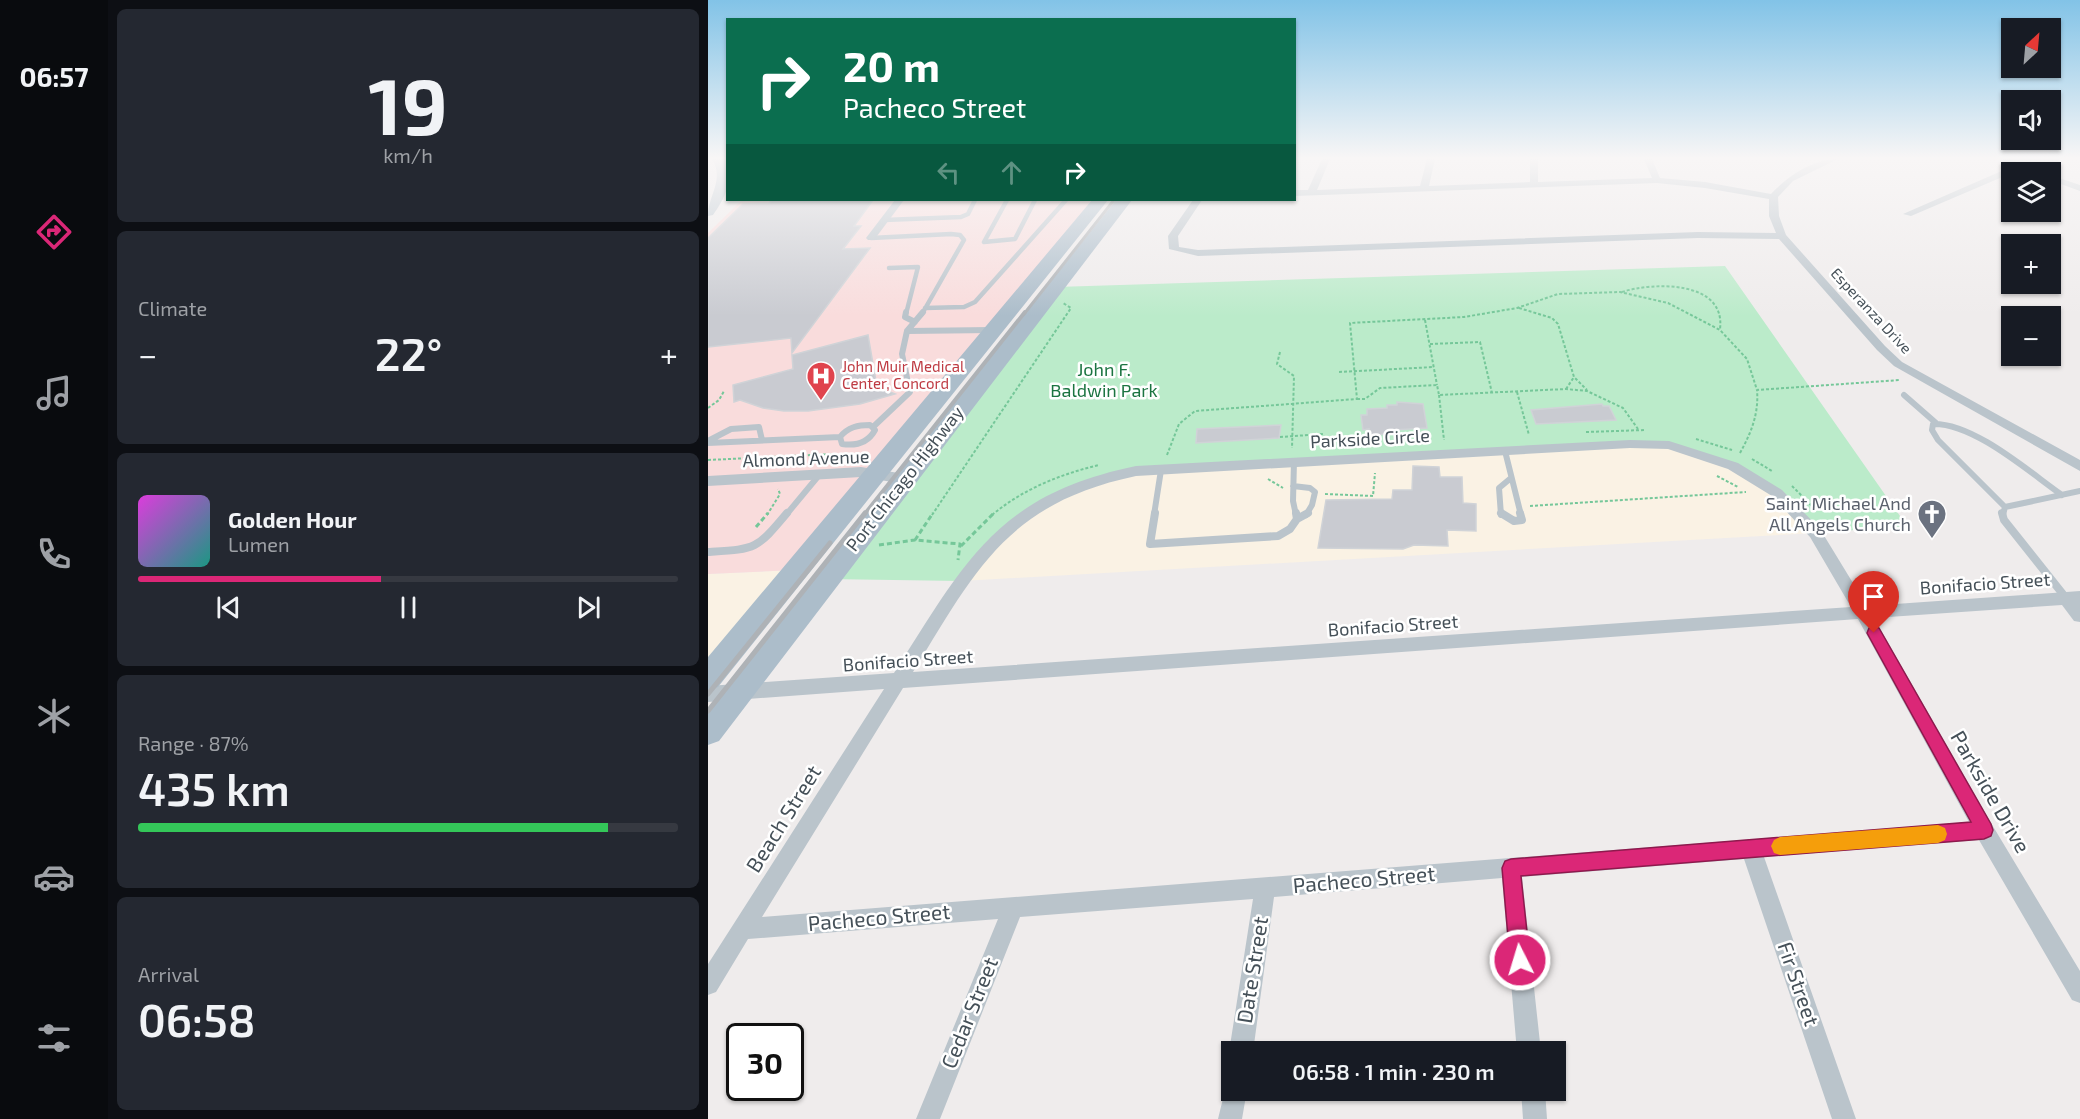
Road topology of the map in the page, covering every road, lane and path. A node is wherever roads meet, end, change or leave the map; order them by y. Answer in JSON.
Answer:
{"nodes":[{"id":1,"x":891,"y":211,"type":"edge"},
{"id":2,"x":969,"y":211,"type":"edge"},
{"id":3,"x":1001,"y":211,"type":"edge"},
{"id":4,"x":1029,"y":211,"type":"edge"},
{"id":5,"x":1056,"y":211,"type":"edge"},
{"id":6,"x":1091,"y":211,"type":"edge"},
{"id":7,"x":1115,"y":211,"type":"edge"},
{"id":8,"x":1190,"y":211,"type":"edge"},
{"id":9,"x":1774,"y":211,"type":"edge"},
{"id":10,"x":1914,"y":211,"type":"edge"},
{"id":11,"x":1908,"y":214,"type":"dead end"},
{"id":12,"x":884,"y":220,"type":"junction"},
{"id":13,"x":1782,"y":236,"type":"junction"},
{"id":14,"x":871,"y":237,"type":"joint"},
{"id":15,"x":889,"y":268,"type":"dead end"},
{"id":16,"x":1620,"y":292,"type":"junction"},
{"id":17,"x":1046,"y":300,"type":"junction"},
{"id":18,"x":925,"y":308,"type":"junction"},
{"id":19,"x":1517,"y":308,"type":"junction"},
{"id":20,"x":1425,"y":320,"type":"junction"},
{"id":21,"x":915,"y":322,"type":"junction"},
{"id":22,"x":992,"y":330,"type":"junction"},
{"id":23,"x":1720,"y":330,"type":"junction"},
{"id":24,"x":907,"y":331,"type":"junction"},
{"id":25,"x":1018,"y":334,"type":"junction"},
{"id":26,"x":1430,"y":345,"type":"junction"},
{"id":27,"x":1280,"y":352,"type":"dead end"},
{"id":28,"x":1434,"y":367,"type":"junction"},
{"id":29,"x":1354,"y":371,"type":"junction"},
{"id":30,"x":1339,"y":372,"type":"dead end"},
{"id":31,"x":1574,"y":377,"type":"junction"},
{"id":32,"x":1920,"y":378,"type":"junction"},
{"id":33,"x":1437,"y":385,"type":"junction"},
{"id":34,"x":1566,"y":389,"type":"junction"},
{"id":35,"x":1757,"y":390,"type":"junction"},
{"id":36,"x":724,"y":391,"type":"dead end"},
{"id":37,"x":1587,"y":391,"type":"junction"},
{"id":38,"x":1517,"y":392,"type":"junction"},
{"id":39,"x":1492,"y":393,"type":"junction"},
{"id":40,"x":1439,"y":394,"type":"junction"},
{"id":41,"x":1904,"y":395,"type":"dead end"},
{"id":42,"x":1357,"y":399,"type":"junction"},
{"id":43,"x":1294,"y":404,"type":"junction"},
{"id":44,"x":708,"y":408,"type":"edge"},
{"id":45,"x":1936,"y":423,"type":"junction"},
{"id":46,"x":873,"y":427,"type":"junction"},
{"id":47,"x":1638,"y":429,"type":"dead end"},
{"id":48,"x":1323,"y":434,"type":"dead end"},
{"id":49,"x":1529,"y":435,"type":"dead end"},
{"id":50,"x":1292,"y":436,"type":"junction"},
{"id":51,"x":840,"y":437,"type":"junction"},
{"id":52,"x":1280,"y":437,"type":"dead end"},
{"id":53,"x":762,"y":440,"type":"junction"},
{"id":54,"x":1444,"y":440,"type":"dead end"},
{"id":55,"x":708,"y":442,"type":"edge"},
{"id":56,"x":1505,"y":451,"type":"junction"},
{"id":57,"x":839,"y":453,"type":"dead end"},
{"id":58,"x":1740,"y":453,"type":"dead end"},
{"id":59,"x":1293,"y":455,"type":"junction"},
{"id":60,"x":708,"y":460,"type":"edge"},
{"id":61,"x":1160,"y":463,"type":"junction"},
{"id":62,"x":1103,"y":464,"type":"dead end"},
{"id":63,"x":2080,"y":466,"type":"edge"},
{"id":64,"x":874,"y":473,"type":"junction"},
{"id":65,"x":1375,"y":473,"type":"dead end"},
{"id":66,"x":1713,"y":473,"type":"dead end"},
{"id":67,"x":820,"y":474,"type":"junction"},
{"id":68,"x":1293,"y":477,"type":"junction"},
{"id":69,"x":1511,"y":478,"type":"junction"},
{"id":70,"x":905,"y":479,"type":"junction"},
{"id":71,"x":1268,"y":479,"type":"dead end"},
{"id":72,"x":708,"y":481,"type":"edge"},
{"id":73,"x":1293,"y":486,"type":"junction"},
{"id":74,"x":768,"y":490,"type":"dead end"},
{"id":75,"x":2080,"y":491,"type":"edge"},
{"id":76,"x":1746,"y":492,"type":"junction"},
{"id":77,"x":1320,"y":494,"type":"dead end"},
{"id":78,"x":2062,"y":495,"type":"junction"},
{"id":79,"x":1754,"y":497,"type":"dead end"},
{"id":80,"x":2006,"y":507,"type":"junction"},
{"id":81,"x":1519,"y":508,"type":"junction"},
{"id":82,"x":1297,"y":519,"type":"junction"},
{"id":83,"x":753,"y":531,"type":"dead end"},
{"id":84,"x":915,"y":540,"type":"junction"},
{"id":85,"x":961,"y":546,"type":"junction"},
{"id":86,"x":872,"y":550,"type":"dead end"},
{"id":87,"x":708,"y":552,"type":"edge"},
{"id":88,"x":957,"y":566,"type":"dead end"},
{"id":89,"x":2073,"y":597,"type":"edge"},
{"id":90,"x":1863,"y":613,"type":"junction"},
{"id":91,"x":2080,"y":616,"type":"edge"},
{"id":92,"x":708,"y":678,"type":"edge"},
{"id":93,"x":900,"y":681,"type":"junction"},
{"id":94,"x":738,"y":692,"type":"junction"},
{"id":95,"x":708,"y":694,"type":"edge"},
{"id":96,"x":708,"y":731,"type":"edge"},
{"id":97,"x":1984,"y":830,"type":"junction"},
{"id":98,"x":1751,"y":849,"type":"junction"},
{"id":99,"x":1511,"y":868,"type":"junction"},
{"id":100,"x":1265,"y":888,"type":"junction"},
{"id":101,"x":1013,"y":908,"type":"junction"},
{"id":102,"x":743,"y":929,"type":"junction"},
{"id":103,"x":708,"y":984,"type":"edge"},
{"id":104,"x":2080,"y":992,"type":"edge"},
{"id":105,"x":1243,"y":1041,"type":"edge"},
{"id":106,"x":1528,"y":1041,"type":"edge"},
{"id":107,"x":1233,"y":1101,"type":"edge"},
{"id":108,"x":1534,"y":1101,"type":"edge"},
{"id":109,"x":928,"y":1119,"type":"edge"},
{"id":110,"x":1230,"y":1119,"type":"edge"},
{"id":111,"x":1535,"y":1119,"type":"edge"},
{"id":112,"x":1844,"y":1119,"type":"edge"}],
"edges":[{"from":1,"to":12,"type":"street"},
{"from":2,"to":12,"type":"lane"},
{"from":3,"to":4,"type":"lane"},
{"from":5,"to":18,"type":"lane"},
{"from":6,"to":22,"type":"main road","name":"Port Chicago Highway"},
{"from":7,"to":17,"type":"main road","name":"Port Chicago Highway"},
{"from":8,"to":13,"type":"street"},
{"from":9,"to":13,"type":"street","name":"Esperanza Drive"},
{"from":10,"to":11,"type":"street"},
{"from":12,"to":14,"type":"street"},
{"from":13,"to":32,"type":"street","name":"Esperanza Drive"},
{"from":14,"to":18,"type":"lane"},
{"from":15,"to":21,"type":"lane"},
{"from":16,"to":19,"type":"path"},
{"from":16,"to":23,"type":"path"},
{"from":16,"to":23,"type":"path"},
{"from":17,"to":25,"type":"main road","name":"Port Chicago Highway"},
{"from":17,"to":84,"type":"path"},
{"from":18,"to":21,"type":"lane"},
{"from":19,"to":20,"type":"path"},
{"from":19,"to":31,"type":"path"},
{"from":20,"to":26,"type":"path"},
{"from":20,"to":29,"type":"path"},
{"from":21,"to":24,"type":"lane"},
{"from":22,"to":24,"type":"lane"},
{"from":22,"to":25,"type":"main road"},
{"from":22,"to":64,"type":"main road","name":"Port Chicago Highway"},
{"from":23,"to":35,"type":"path"},
{"from":24,"to":46,"type":"lane"},
{"from":25,"to":70,"type":"main road","name":"Port Chicago Highway"},
{"from":26,"to":28,"type":"path"},
{"from":26,"to":39,"type":"path"},
{"from":27,"to":43,"type":"path"},
{"from":28,"to":29,"type":"path"},
{"from":28,"to":33,"type":"path"},
{"from":29,"to":30,"type":"path"},
{"from":29,"to":42,"type":"path"},
{"from":31,"to":34,"type":"path"},
{"from":31,"to":37,"type":"path"},
{"from":32,"to":35,"type":"path"},
{"from":32,"to":63,"type":"street","name":"Esperanza Drive"},
{"from":33,"to":40,"type":"path"},
{"from":33,"to":42,"type":"path"},
{"from":34,"to":37,"type":"path"},
{"from":34,"to":38,"type":"path"},
{"from":35,"to":58,"type":"path"},
{"from":36,"to":44,"type":"path"},
{"from":37,"to":47,"type":"path"},
{"from":38,"to":39,"type":"path"},
{"from":38,"to":49,"type":"path"},
{"from":39,"to":40,"type":"path"},
{"from":40,"to":54,"type":"path"},
{"from":41,"to":45,"type":"lane"},
{"from":42,"to":43,"type":"path"},
{"from":43,"to":50,"type":"path"},
{"from":43,"to":61,"type":"path"},
{"from":45,"to":78,"type":"lane"},
{"from":45,"to":80,"type":"lane"},
{"from":46,"to":51,"type":"lane"},
{"from":46,"to":51,"type":"lane"},
{"from":48,"to":50,"type":"path"},
{"from":50,"to":52,"type":"path"},
{"from":50,"to":59,"type":"path"},
{"from":51,"to":53,"type":"lane"},
{"from":53,"to":55,"type":"lane"},
{"from":53,"to":55,"type":"lane"},
{"from":56,"to":59,"type":"street","name":"Parkside Circle"},
{"from":56,"to":69,"type":"lane"},
{"from":56,"to":90,"type":"street","name":"Parkside Circle"},
{"from":57,"to":60,"type":"path"},
{"from":59,"to":61,"type":"street","name":"Parkside Circle"},
{"from":59,"to":68,"type":"lane"},
{"from":61,"to":82,"type":"lane"},
{"from":61,"to":93,"type":"street","name":"Parkside Circle"},
{"from":62,"to":85,"type":"path"},
{"from":64,"to":67,"type":"street","name":"Almond Avenue"},
{"from":64,"to":70,"type":"street","name":"Almond Avenue"},
{"from":64,"to":92,"type":"main road","name":"Port Chicago Highway"},
{"from":65,"to":77,"type":"path"},
{"from":66,"to":76,"type":"path"},
{"from":67,"to":72,"type":"street","name":"Almond Avenue"},
{"from":67,"to":87,"type":"lane"},
{"from":68,"to":71,"type":"path"},
{"from":68,"to":73,"type":"lane"},
{"from":69,"to":81,"type":"lane"},
{"from":69,"to":81,"type":"lane"},
{"from":70,"to":94,"type":"main road","name":"Port Chicago Highway"},
{"from":73,"to":82,"type":"lane"},
{"from":73,"to":82,"type":"lane"},
{"from":74,"to":83,"type":"path"},
{"from":75,"to":78,"type":"lane"},
{"from":76,"to":79,"type":"path"},
{"from":76,"to":81,"type":"path"},
{"from":78,"to":80,"type":"lane"},
{"from":80,"to":89,"type":"lane"},
{"from":84,"to":85,"type":"path"},
{"from":84,"to":86,"type":"path"},
{"from":85,"to":88,"type":"path"},
{"from":89,"to":90,"type":"street","name":"Bonifacio Street"},
{"from":89,"to":91,"type":"street"},
{"from":90,"to":93,"type":"street","name":"Bonifacio Street"},
{"from":90,"to":97,"type":"street","name":"Parkside Drive"},
{"from":93,"to":94,"type":"street","name":"Bonifacio Street"},
{"from":93,"to":102,"type":"street","name":"Beach Street"},
{"from":94,"to":95,"type":"street","name":"Bonifacio Street"},
{"from":94,"to":96,"type":"main road","name":"Port Chicago Highway"},
{"from":97,"to":98,"type":"street","name":"Pacheco Street"},
{"from":97,"to":104,"type":"street","name":"Parkside Drive"},
{"from":98,"to":99,"type":"street","name":"Pacheco Street"},
{"from":98,"to":112,"type":"street","name":"Fir Street"},
{"from":99,"to":100,"type":"street","name":"Pacheco Street"},
{"from":99,"to":106,"type":"street"},
{"from":100,"to":101,"type":"street","name":"Pacheco Street"},
{"from":100,"to":105,"type":"street","name":"Date Street"},
{"from":101,"to":102,"type":"street","name":"Pacheco Street"},
{"from":101,"to":109,"type":"street","name":"Cedar Street"},
{"from":102,"to":103,"type":"street","name":"Beach Street"},
{"from":107,"to":110,"type":"street"},
{"from":108,"to":111,"type":"street"}]}
